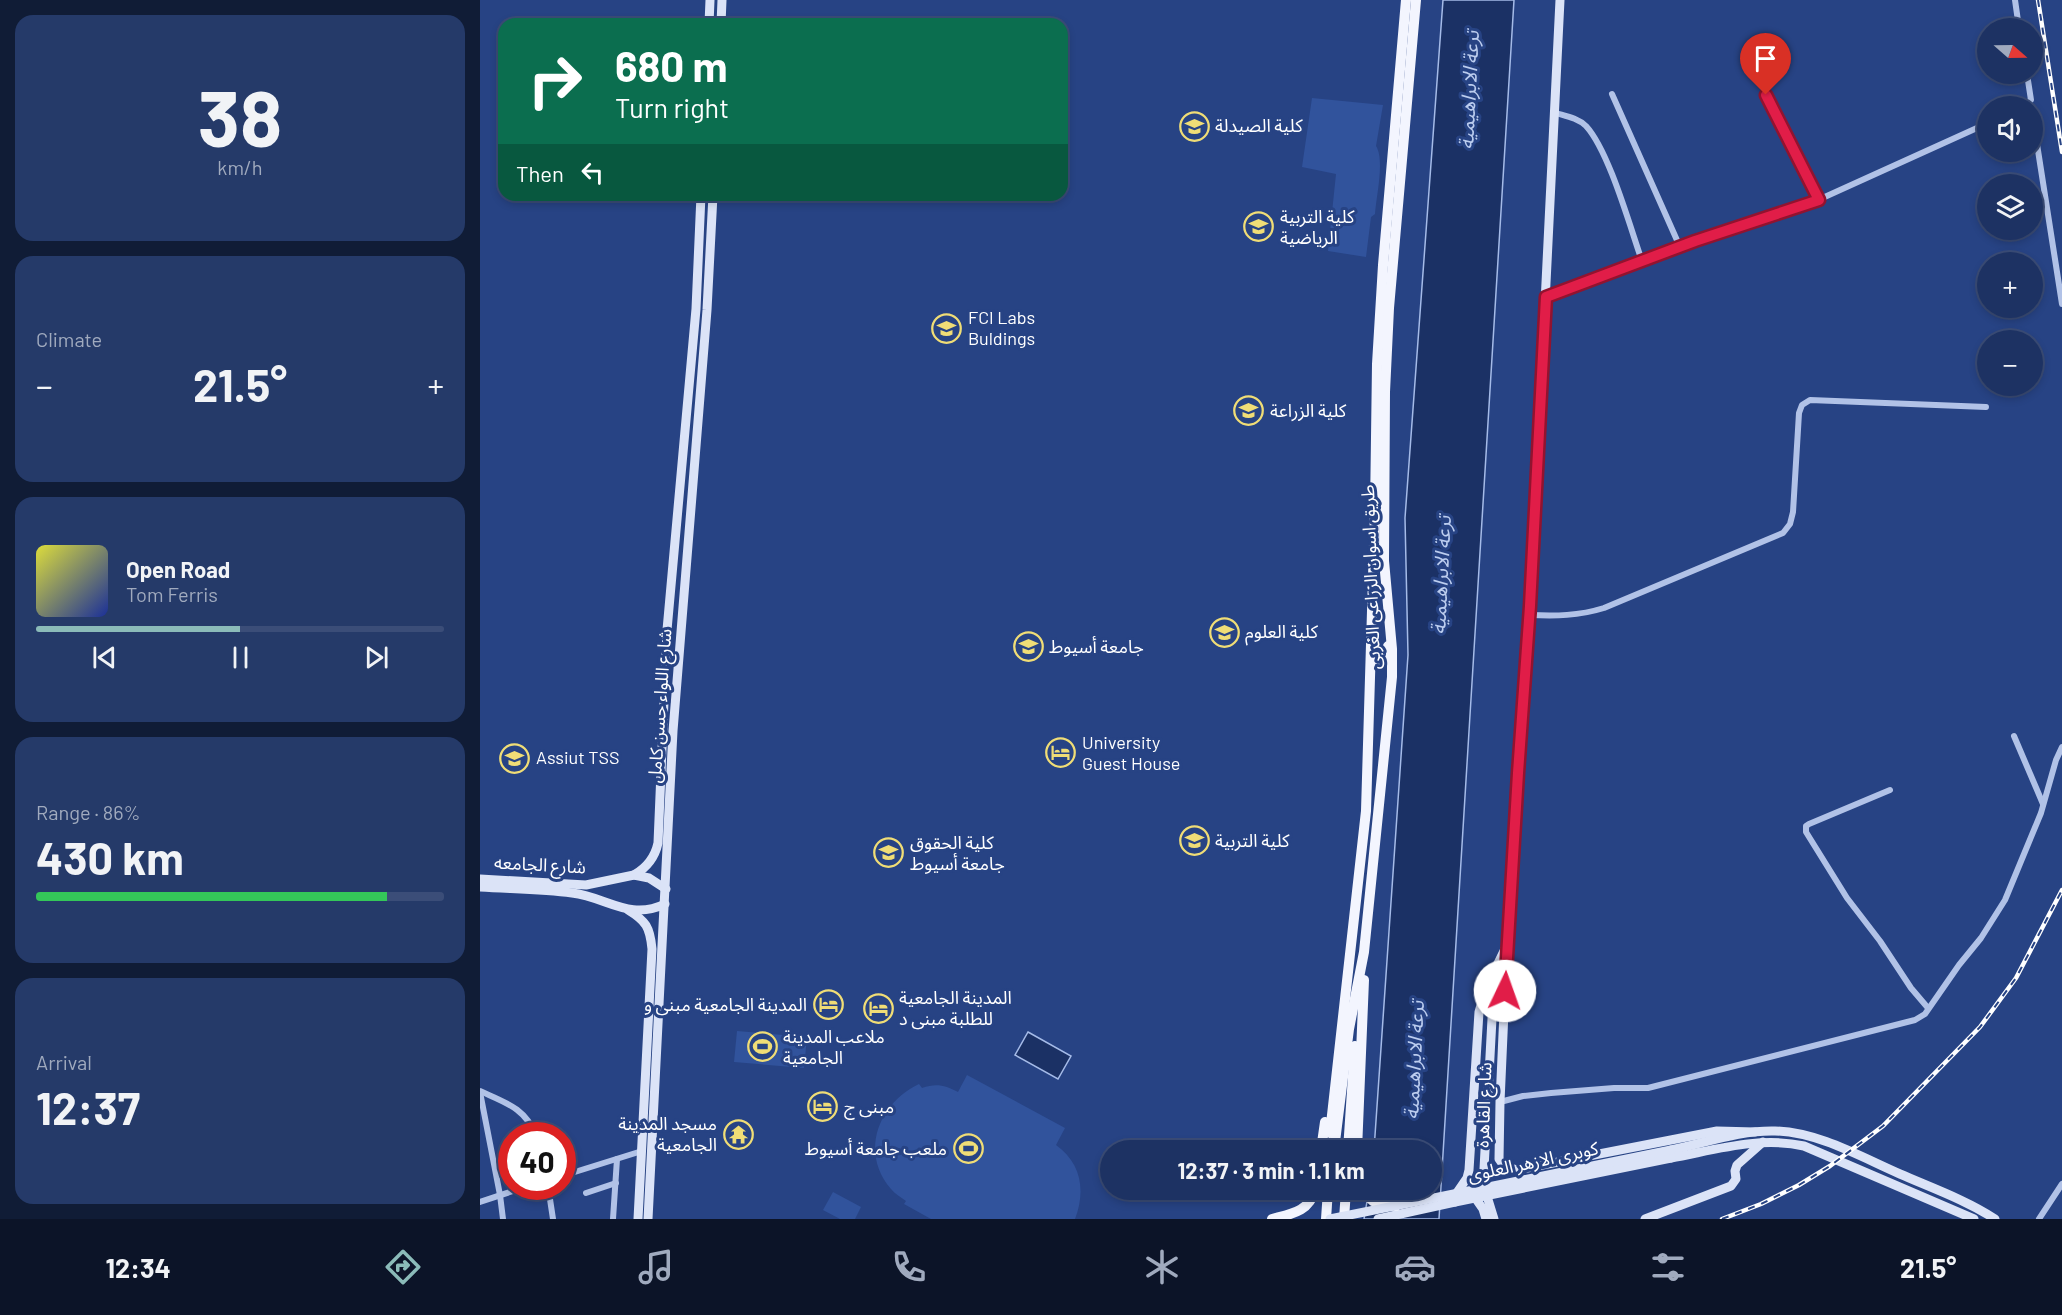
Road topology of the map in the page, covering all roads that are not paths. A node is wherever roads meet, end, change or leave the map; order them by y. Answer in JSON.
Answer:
{"nodes":[{"id":1,"x":710,"y":0,"type":"edge"},
{"id":2,"x":722,"y":0,"type":"edge"},
{"id":3,"x":1406,"y":0,"type":"edge"},
{"id":4,"x":1416,"y":0,"type":"edge"},
{"id":5,"x":1560,"y":0,"type":"edge"},
{"id":6,"x":2015,"y":0,"type":"edge"},
{"id":7,"x":709,"y":18,"type":"edge"},
{"id":8,"x":720,"y":18,"type":"edge"},
{"id":9,"x":2018,"y":18,"type":"edge"},
{"id":10,"x":1612,"y":94,"type":"dead end"},
{"id":11,"x":1766,"y":95,"type":"dead end"},
{"id":12,"x":1556,"y":113,"type":"junction"},
{"id":13,"x":1977,"y":128,"type":"edge"},
{"id":14,"x":2040,"y":162,"type":"edge"},
{"id":15,"x":1819,"y":200,"type":"junction"},
{"id":16,"x":701,"y":201,"type":"edge"},
{"id":17,"x":713,"y":201,"type":"edge"},
{"id":18,"x":1680,"y":247,"type":"junction"},
{"id":19,"x":1642,"y":261,"type":"junction"},
{"id":20,"x":1546,"y":297,"type":"junction"},
{"id":21,"x":2062,"y":304,"type":"edge"},
{"id":22,"x":696,"y":309,"type":"junction"},
{"id":23,"x":707,"y":310,"type":"junction"},
{"id":24,"x":1986,"y":407,"type":"dead end"},
{"id":25,"x":684,"y":427,"type":"junction"},
{"id":26,"x":698,"y":428,"type":"junction"},
{"id":27,"x":1530,"y":615,"type":"junction"},
{"id":28,"x":667,"y":630,"type":"junction"},
{"id":29,"x":681,"y":631,"type":"junction"},
{"id":30,"x":1390,"y":636,"type":"junction"},
{"id":31,"x":1371,"y":644,"type":"junction"},
{"id":32,"x":1390,"y":690,"type":"junction"},
{"id":33,"x":1370,"y":693,"type":"junction"},
{"id":34,"x":2014,"y":736,"type":"dead end"},
{"id":35,"x":2062,"y":747,"type":"edge"},
{"id":36,"x":1890,"y":790,"type":"dead end"},
{"id":37,"x":2043,"y":804,"type":"junction"},
{"id":38,"x":634,"y":874,"type":"junction"},
{"id":39,"x":480,"y":879,"type":"edge"},
{"id":40,"x":610,"y":881,"type":"junction"},
{"id":41,"x":585,"y":885,"type":"junction"},
{"id":42,"x":480,"y":887,"type":"edge"},
{"id":43,"x":666,"y":889,"type":"junction"},
{"id":44,"x":584,"y":895,"type":"junction"},
{"id":45,"x":609,"y":904,"type":"junction"},
{"id":46,"x":665,"y":904,"type":"junction"},
{"id":47,"x":628,"y":910,"type":"junction"},
{"id":48,"x":1507,"y":944,"type":"junction"},
{"id":49,"x":1364,"y":952,"type":"junction"},
{"id":50,"x":1506,"y":968,"type":"junction"},
{"id":51,"x":1347,"y":980,"type":"junction"},
{"id":52,"x":1359,"y":982,"type":"junction"},
{"id":53,"x":1928,"y":1008,"type":"junction"},
{"id":54,"x":480,"y":1091,"type":"edge"},
{"id":55,"x":1500,"y":1102,"type":"junction"},
{"id":56,"x":644,"y":1118,"type":"junction"},
{"id":57,"x":654,"y":1118,"type":"junction"},
{"id":58,"x":530,"y":1122,"type":"edge"},
{"id":59,"x":1755,"y":1132,"type":"junction"},
{"id":60,"x":1322,"y":1140,"type":"edge"},
{"id":61,"x":1328,"y":1140,"type":"edge"},
{"id":62,"x":1335,"y":1140,"type":"edge"},
{"id":63,"x":1354,"y":1140,"type":"edge"},
{"id":64,"x":1355,"y":1140,"type":"edge"},
{"id":65,"x":1763,"y":1142,"type":"junction"},
{"id":66,"x":642,"y":1151,"type":"junction"},
{"id":67,"x":1671,"y":1154,"type":"junction"},
{"id":68,"x":617,"y":1159,"type":"junction"},
{"id":69,"x":576,"y":1172,"type":"edge"},
{"id":70,"x":616,"y":1184,"type":"junction"},
{"id":71,"x":2062,"y":1184,"type":"edge"},
{"id":72,"x":498,"y":1185,"type":"edge"},
{"id":73,"x":586,"y":1193,"type":"dead end"},
{"id":74,"x":639,"y":1194,"type":"junction"},
{"id":75,"x":650,"y":1194,"type":"junction"},
{"id":76,"x":1456,"y":1194,"type":"junction"},
{"id":77,"x":498,"y":1196,"type":"edge"},
{"id":78,"x":1476,"y":1199,"type":"junction"},
{"id":79,"x":500,"y":1200,"type":"edge"},
{"id":80,"x":550,"y":1200,"type":"edge"},
{"id":81,"x":1309,"y":1200,"type":"edge"},
{"id":82,"x":1320,"y":1200,"type":"edge"},
{"id":83,"x":1328,"y":1200,"type":"edge"},
{"id":84,"x":1345,"y":1200,"type":"edge"},
{"id":85,"x":1372,"y":1200,"type":"edge"},
{"id":86,"x":480,"y":1202,"type":"edge"},
{"id":87,"x":1397,"y":1206,"type":"junction"},
{"id":88,"x":1278,"y":1218,"type":"edge"},
{"id":89,"x":502,"y":1219,"type":"edge"},
{"id":90,"x":553,"y":1219,"type":"edge"},
{"id":91,"x":614,"y":1219,"type":"edge"},
{"id":92,"x":638,"y":1219,"type":"edge"},
{"id":93,"x":648,"y":1219,"type":"edge"},
{"id":94,"x":1319,"y":1219,"type":"edge"},
{"id":95,"x":1328,"y":1219,"type":"edge"},
{"id":96,"x":1344,"y":1219,"type":"edge"},
{"id":97,"x":1378,"y":1219,"type":"edge"},
{"id":98,"x":1486,"y":1219,"type":"edge"},
{"id":99,"x":1494,"y":1219,"type":"edge"},
{"id":100,"x":1645,"y":1219,"type":"edge"},
{"id":101,"x":1974,"y":1219,"type":"edge"},
{"id":102,"x":1995,"y":1219,"type":"edge"},
{"id":103,"x":2039,"y":1219,"type":"edge"}],
"edges":[{"from":1,"to":7,"type":"main road"},
{"from":2,"to":8,"type":"main road"},
{"from":3,"to":31,"type":"main road","name":"طريق اسوان الزراعى الغربى"},
{"from":4,"to":30,"type":"main road","name":"طريق اسوان الزراعى الغربى"},
{"from":5,"to":12,"type":"main road","name":"شارع القاهرة"},
{"from":6,"to":9,"type":"street"},
{"from":10,"to":18,"type":"street"},
{"from":11,"to":15,"type":"street"},
{"from":12,"to":19,"type":"street"},
{"from":12,"to":20,"type":"main road","name":"شارع القاهرة"},
{"from":13,"to":15,"type":"street"},
{"from":14,"to":21,"type":"street"},
{"from":15,"to":18,"type":"street"},
{"from":16,"to":22,"type":"main road","name":"شارع اللواء حسن كامل"},
{"from":17,"to":23,"type":"main road","name":"شارع اللواء حسن كامل"},
{"from":18,"to":19,"type":"street"},
{"from":19,"to":20,"type":"street"},
{"from":20,"to":27,"type":"main road","name":"شارع القاهرة"},
{"from":22,"to":23,"type":"main road"},
{"from":22,"to":25,"type":"main road","name":"شارع اللواء حسن كامل"},
{"from":23,"to":26,"type":"main road","name":"شارع اللواء حسن كامل"},
{"from":24,"to":27,"type":"street"},
{"from":25,"to":26,"type":"main road"},
{"from":25,"to":28,"type":"main road","name":"شارع اللواء حسن كامل"},
{"from":26,"to":29,"type":"main road","name":"شارع اللواء حسن كامل"},
{"from":27,"to":48,"type":"main road","name":"شارع القاهرة"},
{"from":28,"to":29,"type":"main road"},
{"from":28,"to":38,"type":"main road","name":"شارع اللواء حسن كامل"},
{"from":29,"to":43,"type":"main road","name":"شارع اللواء حسن كامل"},
{"from":30,"to":31,"type":"main road"},
{"from":30,"to":32,"type":"main road","name":"طريق اسوان الزراعى الغربى"},
{"from":31,"to":33,"type":"main road","name":"طريق اسوان الزراعى الغربى"},
{"from":32,"to":33,"type":"main road"},
{"from":32,"to":49,"type":"main road","name":"طريق اسوان الزراعى الغربى"},
{"from":33,"to":51,"type":"main road","name":"طريق اسوان الزراعى الغربى"},
{"from":34,"to":37,"type":"street"},
{"from":35,"to":37,"type":"street"},
{"from":36,"to":53,"type":"street"},
{"from":37,"to":53,"type":"street"},
{"from":38,"to":40,"type":"main road","name":"شارع الجامعه"},
{"from":38,"to":43,"type":"main road"},
{"from":39,"to":41,"type":"main road","name":"شارع الجامعه"},
{"from":40,"to":41,"type":"main road","name":"شارع الجامعه"},
{"from":40,"to":45,"type":"main road"},
{"from":41,"to":44,"type":"main road"},
{"from":42,"to":44,"type":"main road","name":"شارع الجامعه"},
{"from":43,"to":46,"type":"main road","name":"شارع اللواء حسن كامل"},
{"from":44,"to":45,"type":"main road","name":"شارع الجامعه"},
{"from":45,"to":47,"type":"main road","name":"شارع الجامعه"},
{"from":46,"to":47,"type":"main road","name":"شارع الجامعه"},
{"from":46,"to":57,"type":"main road","name":"شارع اللواء حسن كامل"},
{"from":47,"to":56,"type":"main road"},
{"from":48,"to":50,"type":"main road","name":"شارع القاهرة"},
{"from":48,"to":76,"type":"main road"},
{"from":49,"to":52,"type":"main road","name":"طريق اسوان الزراعى الغربى"},
{"from":49,"to":64,"type":"main road"},
{"from":50,"to":55,"type":"main road","name":"شارع القاهرة"},
{"from":50,"to":99,"type":"main road"},
{"from":51,"to":60,"type":"main road"},
{"from":51,"to":61,"type":"main road","name":"طريق اسوان الزراعى الغربى"},
{"from":52,"to":62,"type":"main road","name":"طريق اسوان الزراعى الغربى"},
{"from":52,"to":63,"type":"main road"},
{"from":53,"to":55,"type":"street"},
{"from":54,"to":58,"type":"street"},
{"from":54,"to":72,"type":"street"},
{"from":55,"to":59,"type":"main road","name":"شارع القاهرة"},
{"from":56,"to":57,"type":"main road"},
{"from":56,"to":66,"type":"main road"},
{"from":57,"to":75,"type":"main road","name":"شارع اللواء حسن كامل"},
{"from":59,"to":67,"type":"main road","name":"شارع القاهرة"},
{"from":59,"to":102,"type":"main road","name":"شارع القاهرة"},
{"from":65,"to":67,"type":"main road"},
{"from":65,"to":100,"type":"main road"},
{"from":65,"to":101,"type":"main road"},
{"from":66,"to":68,"type":"street"},
{"from":66,"to":74,"type":"main road"},
{"from":67,"to":76,"type":"main road","name":"كوبرى الازهر العلوى","bridge":true},
{"from":67,"to":78,"type":"main road","name":"كوبرى الازهر العلوى","bridge":true},
{"from":68,"to":69,"type":"street"},
{"from":68,"to":70,"type":"street"},
{"from":70,"to":73,"type":"street"},
{"from":70,"to":91,"type":"street"},
{"from":71,"to":103,"type":"street"},
{"from":74,"to":75,"type":"main road"},
{"from":74,"to":92,"type":"main road"},
{"from":75,"to":93,"type":"main road","name":"شارع اللواء حسن كامل"},
{"from":76,"to":87,"type":"main road","name":"كوبرى الازهر العلوى","bridge":true},
{"from":77,"to":86,"type":"street"},
{"from":78,"to":97,"type":"main road","name":"كوبرى الازهر العلوى","bridge":true},
{"from":78,"to":98,"type":"main road"},
{"from":79,"to":89,"type":"street"},
{"from":80,"to":90,"type":"street"},
{"from":81,"to":88,"type":"main road"},
{"from":82,"to":94,"type":"main road"},
{"from":83,"to":95,"type":"main road"},
{"from":84,"to":96,"type":"main road"},
{"from":85,"to":87,"type":"main road"},
{"from":87,"to":95,"type":"main road","name":"كوبرى الازهر العلوى","bridge":true}]}
